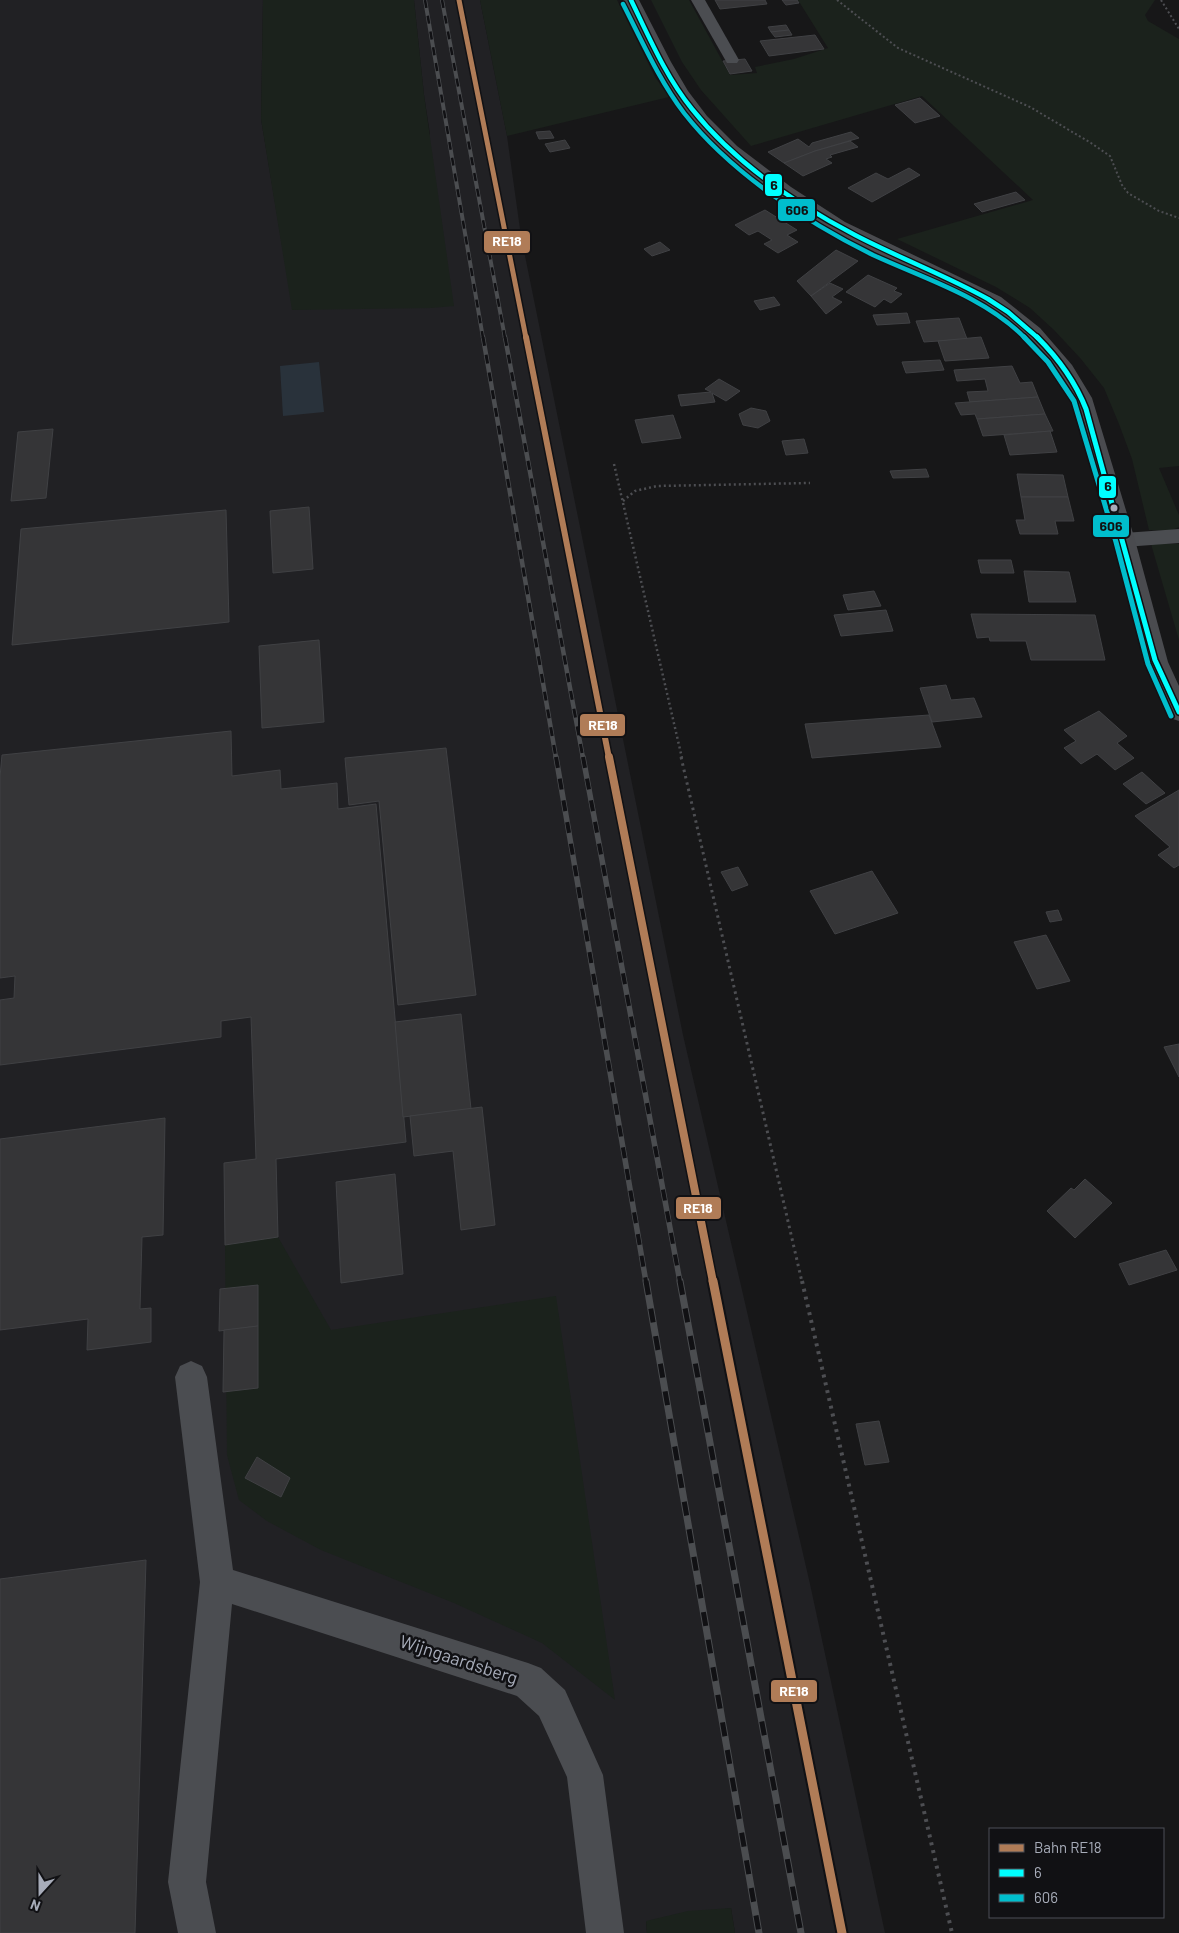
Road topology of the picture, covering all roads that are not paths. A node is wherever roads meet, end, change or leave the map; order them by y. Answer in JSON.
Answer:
{"nodes":[{"id":1,"x":631,"y":0,"type":"edge"},
{"id":2,"x":698,"y":0,"type":"edge"},
{"id":3,"x":732,"y":60,"type":"dead end"},
{"id":4,"x":1179,"y":536,"type":"edge"},
{"id":5,"x":1124,"y":540,"type":"junction"},
{"id":6,"x":1179,"y":712,"type":"edge"},
{"id":7,"x":191,"y":1377,"type":"dead end"},
{"id":8,"x":218,"y":1582,"type":"junction"},
{"id":9,"x":197,"y":1933,"type":"edge"},
{"id":10,"x":605,"y":1933,"type":"edge"}],
"edges":[{"from":1,"to":5,"type":"street"},
{"from":2,"to":3,"type":"lane"},
{"from":4,"to":5,"type":"lane"},
{"from":5,"to":6,"type":"street"},
{"from":7,"to":8,"type":"street"},
{"from":8,"to":9,"type":"street"},
{"from":8,"to":10,"type":"street","name":"Wijngaardsberg"}]}
